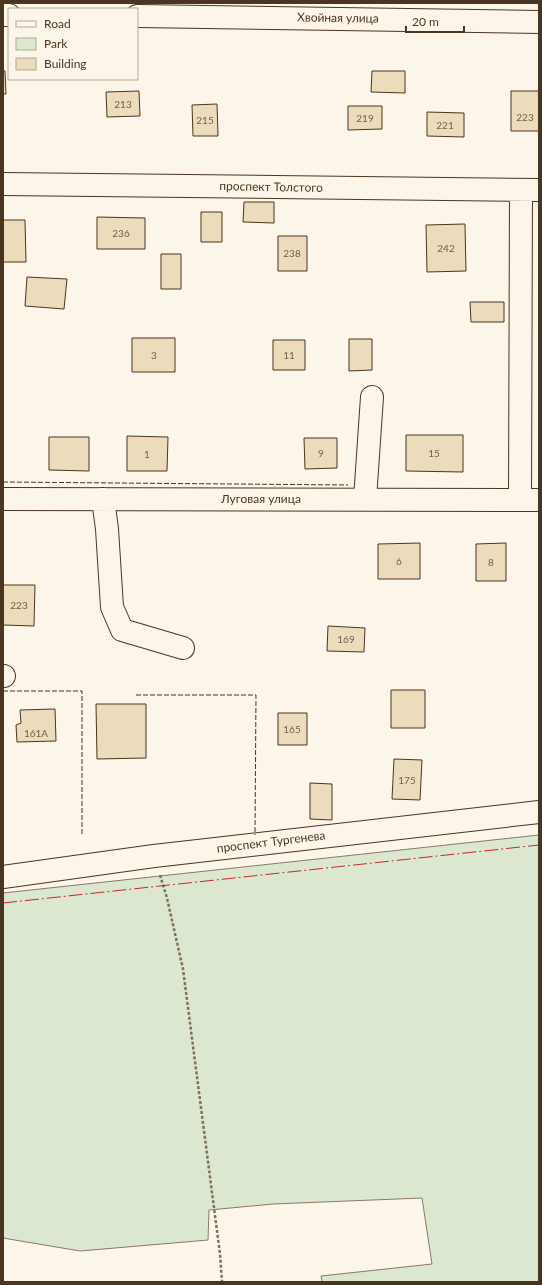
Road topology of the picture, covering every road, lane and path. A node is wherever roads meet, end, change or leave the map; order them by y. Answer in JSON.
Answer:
{"nodes":[{"id":1,"x":138,"y":16,"type":"edge"},
{"id":2,"x":539,"y":22,"type":"edge"},
{"id":3,"x":3,"y":184,"type":"edge"},
{"id":4,"x":530,"y":190,"type":"edge"},
{"id":5,"x":372,"y":397,"type":"dead end"},
{"id":6,"x":3,"y":499,"type":"edge"},
{"id":7,"x":102,"y":499,"type":"junction"},
{"id":8,"x":365,"y":499,"type":"junction"},
{"id":9,"x":529,"y":500,"type":"edge"},
{"id":10,"x":183,"y":648,"type":"dead end"},
{"id":11,"x":539,"y":812,"type":"edge"},
{"id":12,"x":154,"y":856,"type":"junction"},
{"id":13,"x":3,"y":876,"type":"edge"},
{"id":14,"x":222,"y":1282,"type":"edge"}],
"edges":[{"from":1,"to":2,"type":"street","name":"Хвойная улица"},
{"from":3,"to":4,"type":"street","name":"проспект Толстого"},
{"from":4,"to":9,"type":"street"},
{"from":5,"to":8,"type":"street"},
{"from":6,"to":7,"type":"street","name":"Луговая улица"},
{"from":7,"to":8,"type":"street","name":"Луговая улица"},
{"from":7,"to":10,"type":"street"},
{"from":8,"to":9,"type":"street","name":"Луговая улица"},
{"from":11,"to":12,"type":"street","name":"проспект Тургенева"},
{"from":12,"to":13,"type":"street","name":"проспект Тургенева"},
{"from":12,"to":14,"type":"path"}]}
